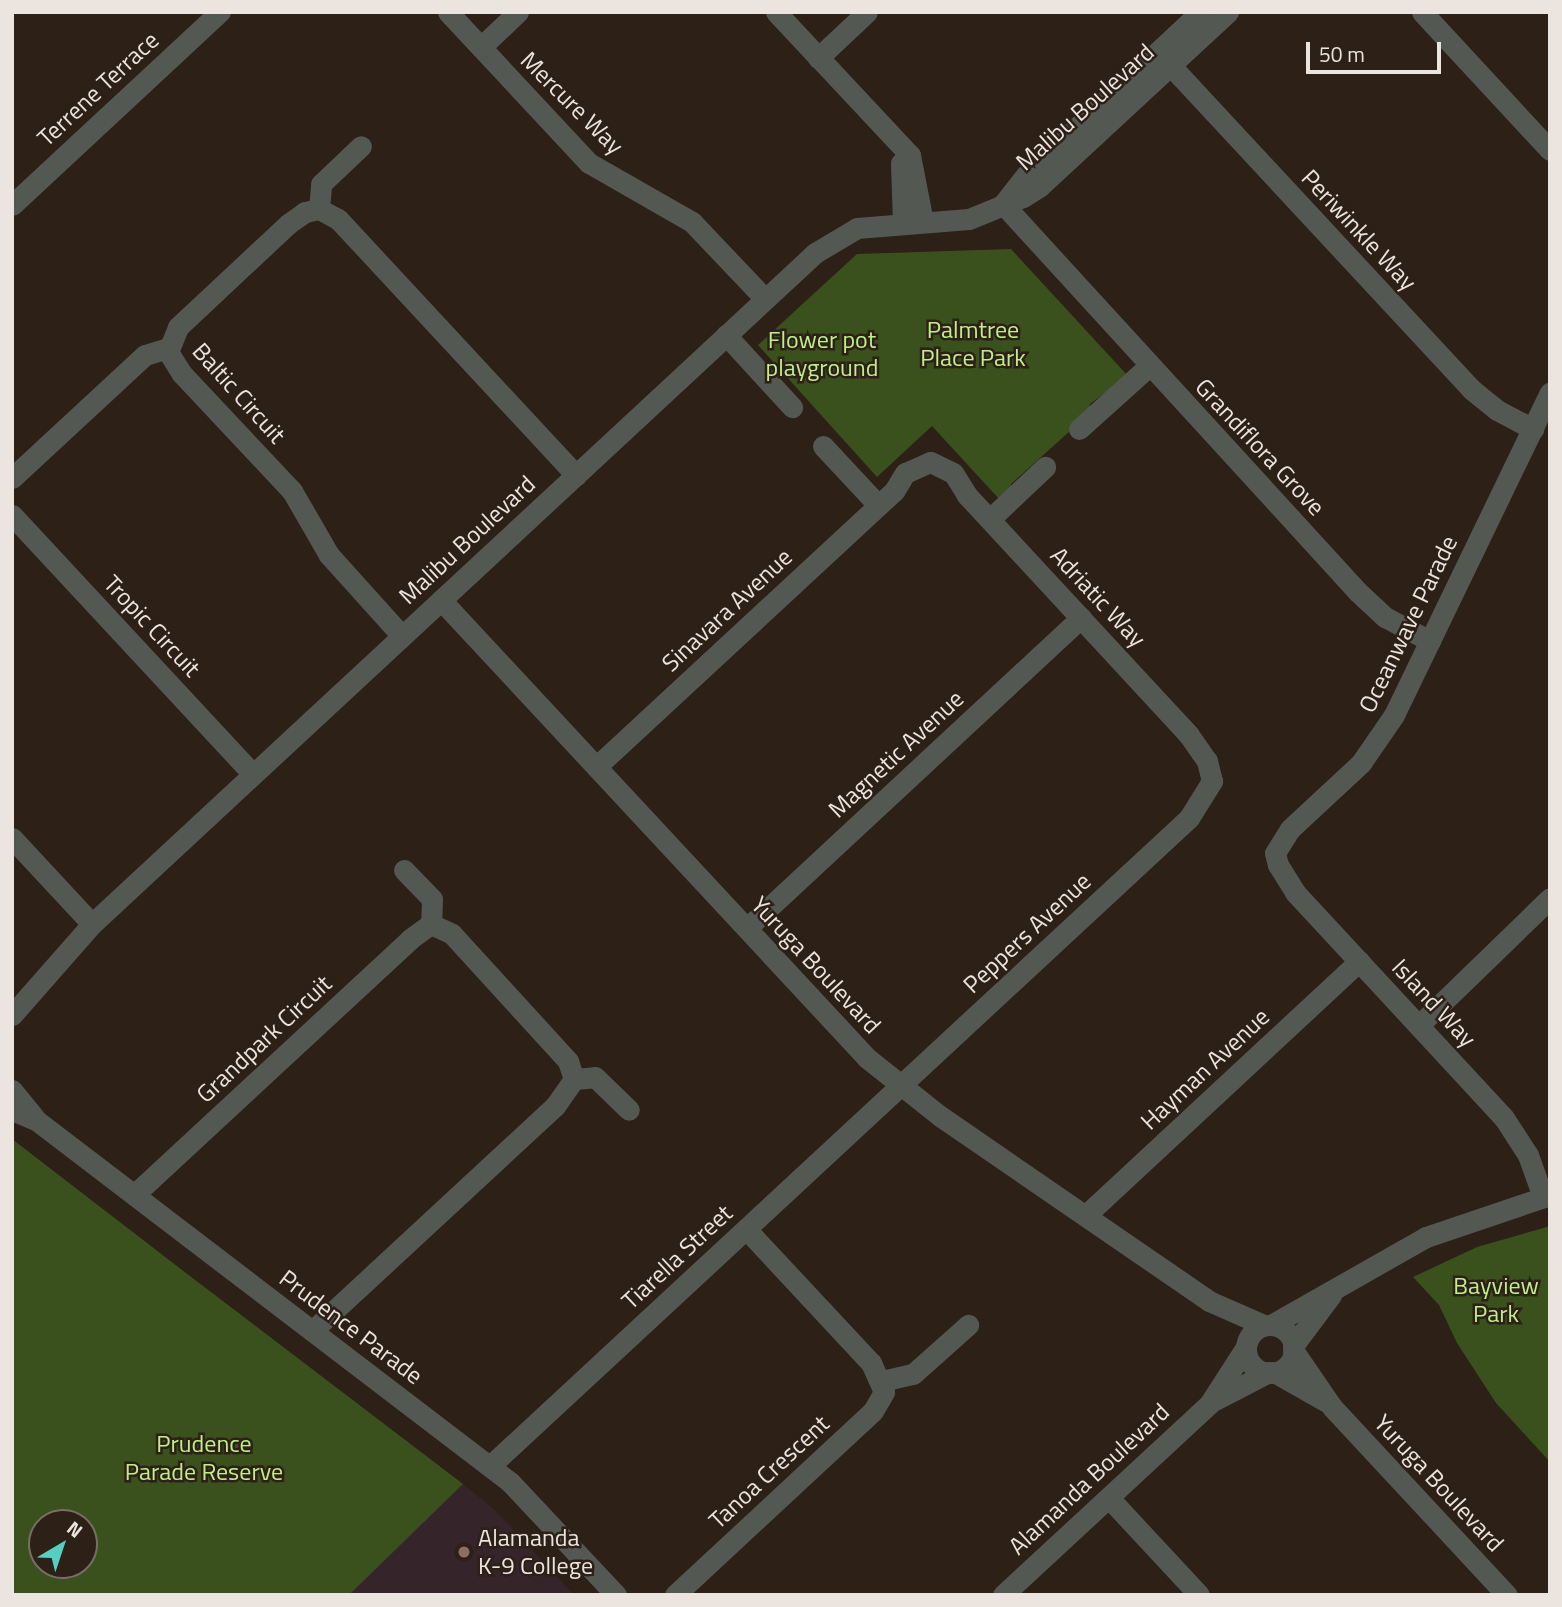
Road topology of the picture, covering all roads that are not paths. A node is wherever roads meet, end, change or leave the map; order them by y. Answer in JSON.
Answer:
{"nodes":[{"id":1,"x":220,"y":12,"type":"edge"},
{"id":2,"x":448,"y":12,"type":"edge"},
{"id":3,"x":518,"y":12,"type":"edge"},
{"id":4,"x":776,"y":12,"type":"edge"},
{"id":5,"x":867,"y":12,"type":"edge"},
{"id":6,"x":1200,"y":12,"type":"edge"},
{"id":7,"x":1228,"y":12,"type":"edge"},
{"id":8,"x":1422,"y":12,"type":"edge"},
{"id":9,"x":481,"y":47,"type":"junction"},
{"id":10,"x":818,"y":58,"type":"junction"},
{"id":11,"x":1164,"y":59,"type":"junction"},
{"id":12,"x":361,"y":146,"type":"dead end"},
{"id":13,"x":1550,"y":150,"type":"edge"},
{"id":14,"x":1003,"y":204,"type":"junction"},
{"id":15,"x":12,"y":205,"type":"edge"},
{"id":16,"x":319,"y":209,"type":"junction"},
{"id":17,"x":913,"y":223,"type":"junction"},
{"id":18,"x":765,"y":299,"type":"junction"},
{"id":19,"x":726,"y":335,"type":"junction"},
{"id":20,"x":168,"y":348,"type":"junction"},
{"id":21,"x":1149,"y":366,"type":"junction"},
{"id":22,"x":1550,"y":393,"type":"edge"},
{"id":23,"x":792,"y":407,"type":"dead end"},
{"id":24,"x":1079,"y":429,"type":"dead end"},
{"id":25,"x":1533,"y":429,"type":"junction"},
{"id":26,"x":823,"y":446,"type":"dead end"},
{"id":27,"x":1045,"y":467,"type":"dead end"},
{"id":28,"x":932,"y":469,"type":"joint"},
{"id":29,"x":576,"y":475,"type":"junction"},
{"id":30,"x":12,"y":478,"type":"edge"},
{"id":31,"x":886,"y":498,"type":"junction"},
{"id":32,"x":12,"y":515,"type":"edge"},
{"id":33,"x":990,"y":519,"type":"junction"},
{"id":34,"x":441,"y":600,"type":"junction"},
{"id":35,"x":1081,"y":618,"type":"junction"},
{"id":36,"x":402,"y":636,"type":"junction"},
{"id":37,"x":1430,"y":641,"type":"junction"},
{"id":38,"x":596,"y":767,"type":"junction"},
{"id":39,"x":253,"y":774,"type":"junction"},
{"id":40,"x":1219,"y":781,"type":"joint"},
{"id":41,"x":12,"y":838,"type":"edge"},
{"id":42,"x":1275,"y":853,"type":"joint"},
{"id":43,"x":404,"y":870,"type":"dead end"},
{"id":44,"x":1550,"y":898,"type":"edge"},
{"id":45,"x":92,"y":924,"type":"junction"},
{"id":46,"x":431,"y":925,"type":"junction"},
{"id":47,"x":747,"y":928,"type":"junction"},
{"id":48,"x":1359,"y":961,"type":"junction"},
{"id":49,"x":14,"y":1017,"type":"edge"},
{"id":50,"x":1419,"y":1025,"type":"junction"},
{"id":51,"x":574,"y":1079,"type":"junction"},
{"id":52,"x":900,"y":1087,"type":"junction"},
{"id":53,"x":12,"y":1090,"type":"edge"},
{"id":54,"x":12,"y":1110,"type":"edge"},
{"id":55,"x":629,"y":1110,"type":"dead end"},
{"id":56,"x":36,"y":1120,"type":"junction"},
{"id":57,"x":135,"y":1195,"type":"junction"},
{"id":58,"x":1547,"y":1196,"type":"edge"},
{"id":59,"x":1086,"y":1215,"type":"junction"},
{"id":60,"x":746,"y":1229,"type":"junction"},
{"id":61,"x":1332,"y":1294,"type":"junction"},
{"id":62,"x":1209,"y":1301,"type":"junction"},
{"id":63,"x":968,"y":1325,"type":"dead end"},
{"id":64,"x":1268,"y":1325,"type":"junction"},
{"id":65,"x":312,"y":1331,"type":"junction"},
{"id":66,"x":1246,"y":1346,"type":"junction"},
{"id":67,"x":1293,"y":1348,"type":"junction"},
{"id":68,"x":1272,"y":1372,"type":"junction"},
{"id":69,"x":882,"y":1381,"type":"junction"},
{"id":70,"x":1210,"y":1403,"type":"junction"},
{"id":71,"x":1332,"y":1406,"type":"junction"},
{"id":72,"x":489,"y":1466,"type":"junction"},
{"id":73,"x":1108,"y":1498,"type":"junction"},
{"id":74,"x":616,"y":1595,"type":"edge"},
{"id":75,"x":675,"y":1595,"type":"edge"},
{"id":76,"x":1003,"y":1595,"type":"edge"},
{"id":77,"x":1199,"y":1595,"type":"edge"},
{"id":78,"x":1507,"y":1595,"type":"edge"}],
"edges":[{"from":1,"to":15,"type":"street","name":"Terrene Terrace"},
{"from":2,"to":9,"type":"street","name":"Mercure Way"},
{"from":3,"to":9,"type":"street"},
{"from":4,"to":10,"type":"street"},
{"from":5,"to":10,"type":"street"},
{"from":6,"to":11,"type":"street","name":"Malibu Boulevard"},
{"from":7,"to":11,"type":"street","name":"Malibu Boulevard"},
{"from":8,"to":13,"type":"street"},
{"from":9,"to":18,"type":"street","name":"Mercure Way"},
{"from":10,"to":17,"type":"street"},
{"from":11,"to":14,"type":"street","name":"Malibu Boulevard"},
{"from":11,"to":25,"type":"street","name":"Periwinkle Way"},
{"from":12,"to":16,"type":"street"},
{"from":14,"to":17,"type":"street","name":"Malibu Boulevard"},
{"from":14,"to":21,"type":"street","name":"Grandiflora Grove"},
{"from":16,"to":20,"type":"street","name":"Baltic Circuit"},
{"from":16,"to":29,"type":"street"},
{"from":17,"to":18,"type":"street","name":"Malibu Boulevard"},
{"from":18,"to":19,"type":"street","name":"Malibu Boulevard"},
{"from":19,"to":23,"type":"street"},
{"from":19,"to":29,"type":"street","name":"Malibu Boulevard"},
{"from":20,"to":30,"type":"street"},
{"from":20,"to":36,"type":"street","name":"Baltic Circuit"},
{"from":21,"to":24,"type":"street"},
{"from":21,"to":37,"type":"street","name":"Grandiflora Grove"},
{"from":22,"to":25,"type":"street","name":"Oceanwave Parade"},
{"from":25,"to":37,"type":"street","name":"Oceanwave Parade"},
{"from":26,"to":31,"type":"street"},
{"from":27,"to":33,"type":"street"},
{"from":28,"to":31,"type":"street","name":"Sinavara Avenue"},
{"from":28,"to":33,"type":"street","name":"Adriatic Way"},
{"from":29,"to":34,"type":"street","name":"Malibu Boulevard"},
{"from":31,"to":38,"type":"street","name":"Sinavara Avenue"},
{"from":32,"to":39,"type":"street","name":"Tropic Circuit"},
{"from":33,"to":35,"type":"street","name":"Adriatic Way"},
{"from":34,"to":36,"type":"street","name":"Malibu Boulevard"},
{"from":34,"to":38,"type":"street","name":"Yuruga Boulevard"},
{"from":35,"to":40,"type":"street","name":"Adriatic Way"},
{"from":35,"to":47,"type":"street","name":"Magnetic Avenue"},
{"from":36,"to":39,"type":"street","name":"Malibu Boulevard"},
{"from":37,"to":42,"type":"street","name":"Oceanwave Parade"},
{"from":38,"to":47,"type":"street","name":"Yuruga Boulevard"},
{"from":39,"to":45,"type":"street","name":"Malibu Boulevard"},
{"from":40,"to":52,"type":"street","name":"Peppers Avenue"},
{"from":41,"to":45,"type":"street"},
{"from":42,"to":48,"type":"street","name":"Island Way"},
{"from":43,"to":46,"type":"street"},
{"from":44,"to":50,"type":"street"},
{"from":45,"to":49,"type":"street","name":"Malibu Boulevard"},
{"from":46,"to":51,"type":"street"},
{"from":46,"to":57,"type":"street","name":"Grandpark Circuit"},
{"from":47,"to":52,"type":"street","name":"Yuruga Boulevard"},
{"from":48,"to":50,"type":"street","name":"Island Way"},
{"from":48,"to":59,"type":"street","name":"Hayman Avenue"},
{"from":50,"to":58,"type":"street","name":"Island Way"},
{"from":51,"to":55,"type":"street"},
{"from":51,"to":65,"type":"street"},
{"from":52,"to":59,"type":"street","name":"Yuruga Boulevard"},
{"from":52,"to":60,"type":"street","name":"Tiarella Street"},
{"from":53,"to":56,"type":"street","name":"Prudence Parade"},
{"from":54,"to":56,"type":"street","name":"Prudence Parade"},
{"from":56,"to":57,"type":"street","name":"Prudence Parade"},
{"from":57,"to":65,"type":"street","name":"Prudence Parade"},
{"from":58,"to":61,"type":"street"},
{"from":59,"to":62,"type":"street","name":"Yuruga Boulevard"},
{"from":60,"to":69,"type":"street"},
{"from":60,"to":72,"type":"street","name":"Tiarella Street"},
{"from":61,"to":64,"type":"street"},
{"from":61,"to":67,"type":"street"},
{"from":62,"to":64,"type":"street","name":"Yuruga Boulevard"},
{"from":62,"to":66,"type":"street","name":"Yuruga Boulevard"},
{"from":63,"to":69,"type":"street"},
{"from":64,"to":66,"type":"street"},
{"from":64,"to":67,"type":"street"},
{"from":65,"to":72,"type":"street","name":"Prudence Parade"},
{"from":66,"to":68,"type":"street"},
{"from":66,"to":70,"type":"street","name":"Alamanda Boulevard"},
{"from":67,"to":68,"type":"street"},
{"from":67,"to":71,"type":"street","name":"Yuruga Boulevard"},
{"from":68,"to":70,"type":"street","name":"Alamanda Boulevard"},
{"from":68,"to":71,"type":"street","name":"Yuruga Boulevard"},
{"from":69,"to":75,"type":"street","name":"Tanoa Crescent"},
{"from":70,"to":73,"type":"street","name":"Alamanda Boulevard"},
{"from":71,"to":78,"type":"street","name":"Yuruga Boulevard"},
{"from":72,"to":74,"type":"street","name":"Prudence Parade"},
{"from":73,"to":76,"type":"street","name":"Alamanda Boulevard"},
{"from":73,"to":77,"type":"street"}]}
